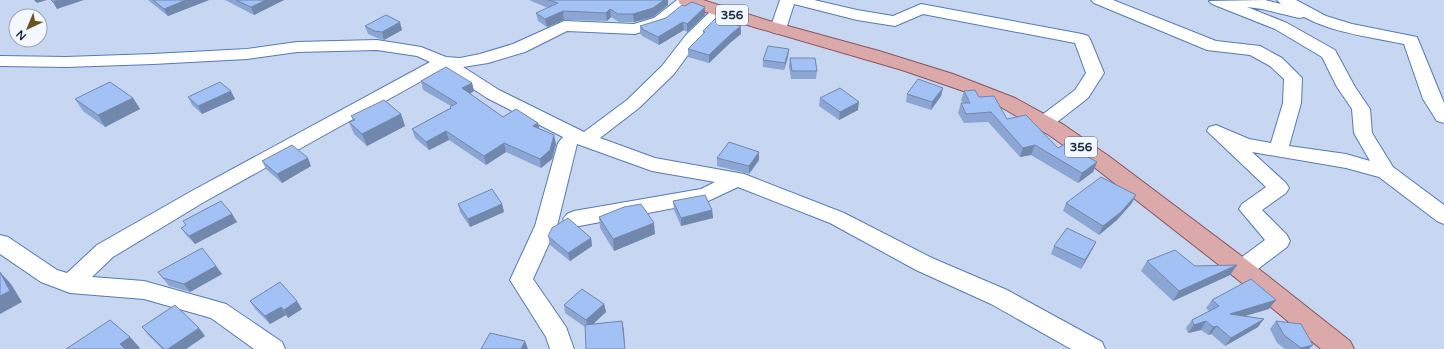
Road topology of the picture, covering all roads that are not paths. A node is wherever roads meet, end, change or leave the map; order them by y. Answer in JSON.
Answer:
{"nodes":[{"id":1,"x":686,"y":0,"type":"edge"},
{"id":2,"x":788,"y":0,"type":"edge"},
{"id":3,"x":795,"y":0,"type":"edge"},
{"id":4,"x":1099,"y":0,"type":"edge"},
{"id":5,"x":1213,"y":0,"type":"edge"},
{"id":6,"x":1285,"y":0,"type":"edge"},
{"id":7,"x":719,"y":12,"type":"junction"},
{"id":8,"x":1320,"y":19,"type":"junction"},
{"id":9,"x":778,"y":29,"type":"junction"},
{"id":10,"x":0,"y":61,"type":"edge"},
{"id":11,"x":443,"y":62,"type":"junction"},
{"id":12,"x":1444,"y":117,"type":"edge"},
{"id":13,"x":1045,"y":122,"type":"junction"},
{"id":14,"x":580,"y":137,"type":"junction"},
{"id":15,"x":1278,"y":151,"type":"junction"},
{"id":16,"x":1386,"y":172,"type":"junction"},
{"id":17,"x":737,"y":179,"type":"junction"},
{"id":18,"x":1444,"y":216,"type":"edge"},
{"id":19,"x":574,"y":219,"type":"dead end"},
{"id":20,"x":0,"y":243,"type":"edge"},
{"id":21,"x":1242,"y":269,"type":"junction"},
{"id":22,"x":70,"y":284,"type":"junction"},
{"id":23,"x":273,"y":349,"type":"edge"},
{"id":24,"x":562,"y":349,"type":"edge"},
{"id":25,"x":1093,"y":349,"type":"edge"},
{"id":26,"x":1340,"y":349,"type":"edge"}],
"edges":[{"from":1,"to":7,"type":"main road","number":"356"},
{"from":1,"to":11,"type":"street"},
{"from":2,"to":9,"type":"street"},
{"from":3,"to":13,"type":"street"},
{"from":4,"to":15,"type":"street"},
{"from":5,"to":8,"type":"street"},
{"from":5,"to":16,"type":"street"},
{"from":6,"to":8,"type":"street"},
{"from":7,"to":9,"type":"main road","number":"356"},
{"from":7,"to":14,"type":"street"},
{"from":8,"to":12,"type":"street"},
{"from":9,"to":13,"type":"main road","number":"356"},
{"from":10,"to":11,"type":"street"},
{"from":11,"to":14,"type":"street"},
{"from":11,"to":22,"type":"street"},
{"from":13,"to":21,"type":"main road","number":"356"},
{"from":14,"to":17,"type":"street"},
{"from":14,"to":24,"type":"street"},
{"from":15,"to":16,"type":"street"},
{"from":15,"to":21,"type":"street"},
{"from":16,"to":18,"type":"street"},
{"from":17,"to":19,"type":"street"},
{"from":17,"to":25,"type":"street"},
{"from":20,"to":22,"type":"street"},
{"from":21,"to":26,"type":"main road","number":"356"},
{"from":22,"to":23,"type":"street"}]}
